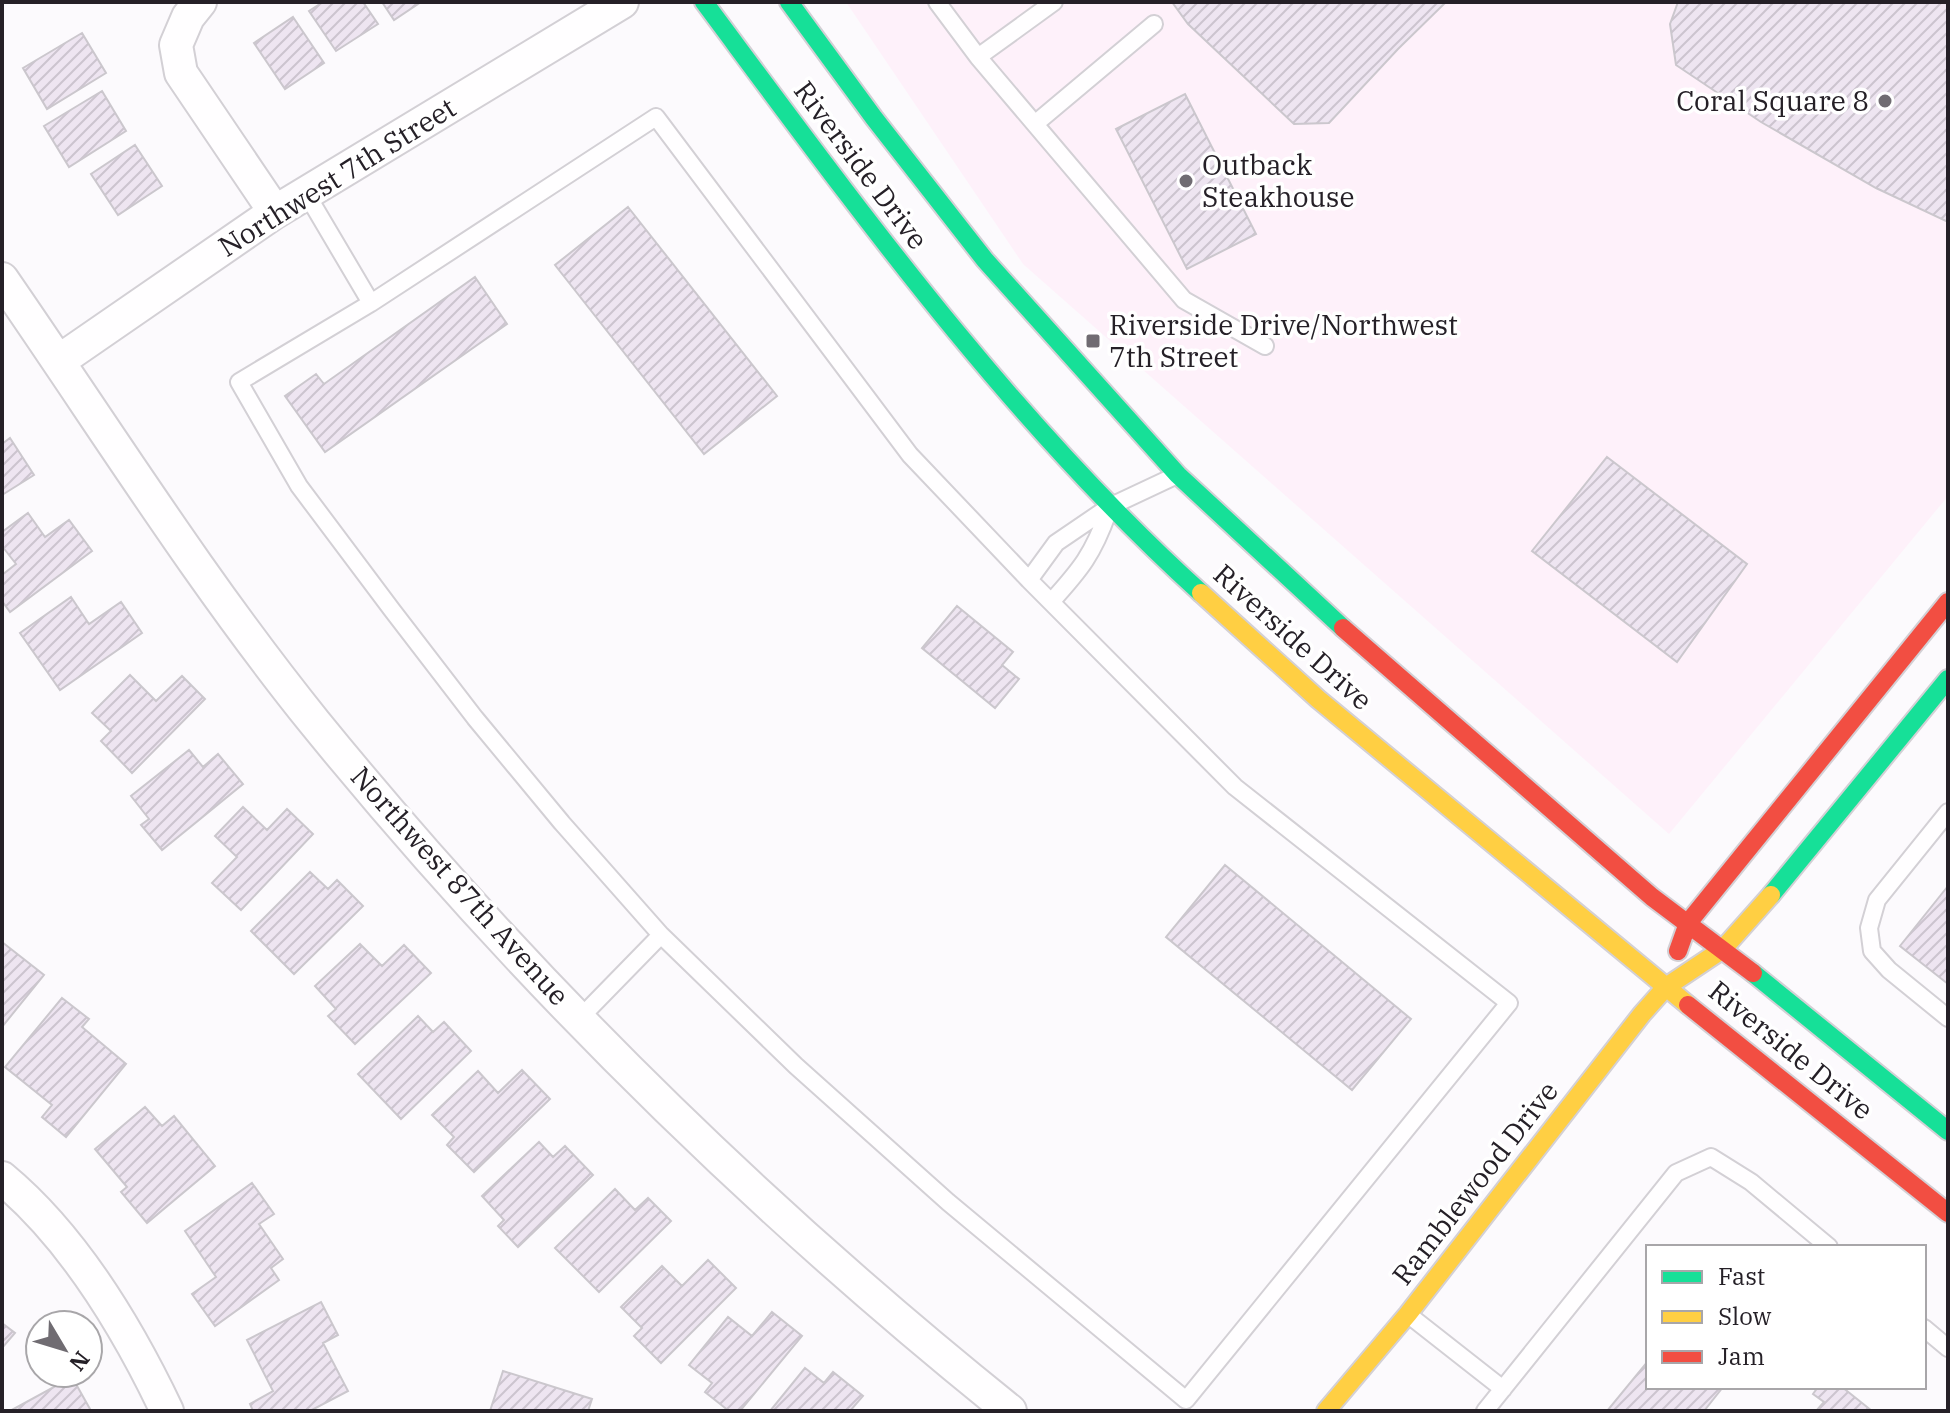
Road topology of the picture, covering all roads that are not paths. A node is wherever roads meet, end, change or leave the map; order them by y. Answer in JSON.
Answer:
{"nodes":[{"id":1,"x":200,"y":2,"type":"edge"},
{"id":2,"x":622,"y":2,"type":"edge"},
{"id":3,"x":704,"y":2,"type":"edge"},
{"id":4,"x":789,"y":2,"type":"edge"},
{"id":5,"x":937,"y":2,"type":"edge"},
{"id":6,"x":1054,"y":2,"type":"edge"},
{"id":7,"x":1154,"y":24,"type":"dead end"},
{"id":8,"x":978,"y":57,"type":"junction"},
{"id":9,"x":1036,"y":123,"type":"junction"},
{"id":10,"x":306,"y":193,"type":"junction"},
{"id":11,"x":275,"y":212,"type":"junction"},
{"id":12,"x":2,"y":279,"type":"edge"},
{"id":13,"x":371,"y":303,"type":"junction"},
{"id":14,"x":1265,"y":346,"type":"dead end"},
{"id":15,"x":59,"y":361,"type":"junction"},
{"id":16,"x":1178,"y":475,"type":"junction"},
{"id":17,"x":1109,"y":507,"type":"junction"},
{"id":18,"x":1029,"y":580,"type":"junction"},
{"id":19,"x":1051,"y":602,"type":"junction"},
{"id":20,"x":1948,"y":602,"type":"edge"},
{"id":21,"x":1948,"y":679,"type":"edge"},
{"id":22,"x":1948,"y":812,"type":"edge"},
{"id":23,"x":1688,"y":923,"type":"junction"},
{"id":24,"x":661,"y":935,"type":"junction"},
{"id":25,"x":1723,"y":949,"type":"junction"},
{"id":26,"x":1666,"y":987,"type":"junction"},
{"id":27,"x":1948,"y":1018,"type":"edge"},
{"id":28,"x":579,"y":1019,"type":"junction"},
{"id":29,"x":1948,"y":1131,"type":"edge"},
{"id":30,"x":2,"y":1178,"type":"edge"},
{"id":31,"x":1948,"y":1213,"type":"edge"},
{"id":32,"x":1827,"y":1245,"type":"edge"},
{"id":33,"x":1408,"y":1314,"type":"junction"},
{"id":34,"x":1926,"y":1330,"type":"edge"},
{"id":35,"x":1948,"y":1348,"type":"edge"},
{"id":36,"x":1503,"y":1389,"type":"junction"},
{"id":37,"x":167,"y":1411,"type":"edge"},
{"id":38,"x":1010,"y":1411,"type":"edge"},
{"id":39,"x":1326,"y":1411,"type":"edge"},
{"id":40,"x":1485,"y":1411,"type":"edge"}],
"edges":[{"from":1,"to":11,"type":"street"},
{"from":2,"to":10,"type":"street","name":"Northwest 7th Street"},
{"from":3,"to":17,"type":"street","name":"Riverside Drive"},
{"from":4,"to":16,"type":"street","name":"Riverside Drive"},
{"from":5,"to":8,"type":"lane"},
{"from":6,"to":8,"type":"lane"},
{"from":7,"to":9,"type":"lane"},
{"from":8,"to":9,"type":"lane"},
{"from":9,"to":14,"type":"lane"},
{"from":10,"to":11,"type":"street","name":"Northwest 7th Street"},
{"from":10,"to":13,"type":"lane"},
{"from":11,"to":15,"type":"street","name":"Northwest 7th Street"},
{"from":12,"to":15,"type":"street","name":"Northwest 87th Avenue"},
{"from":13,"to":18,"type":"lane"},
{"from":13,"to":24,"type":"lane"},
{"from":15,"to":28,"type":"street","name":"Northwest 87th Avenue"},
{"from":16,"to":17,"type":"lane"},
{"from":16,"to":23,"type":"street","name":"Riverside Drive"},
{"from":17,"to":18,"type":"lane"},
{"from":17,"to":19,"type":"lane"},
{"from":17,"to":26,"type":"street","name":"Riverside Drive"},
{"from":18,"to":19,"type":"lane"},
{"from":19,"to":24,"type":"lane"},
{"from":20,"to":23,"type":"street","name":"Ramblewood Drive"},
{"from":21,"to":25,"type":"street","name":"Ramblewood Drive"},
{"from":22,"to":27,"type":"lane"},
{"from":23,"to":25,"type":"street","name":"Riverside Drive"},
{"from":23,"to":26,"type":"street","name":"Ramblewood Drive"},
{"from":24,"to":28,"type":"lane"},
{"from":25,"to":26,"type":"street","name":"Ramblewood Drive"},
{"from":25,"to":29,"type":"street","name":"Riverside Drive"},
{"from":26,"to":31,"type":"street","name":"Riverside Drive"},
{"from":26,"to":33,"type":"street","name":"Ramblewood Drive"},
{"from":28,"to":38,"type":"street","name":"Northwest 87th Avenue"},
{"from":30,"to":37,"type":"street"},
{"from":32,"to":36,"type":"lane"},
{"from":33,"to":36,"type":"lane"},
{"from":33,"to":39,"type":"street","name":"Ramblewood Drive"},
{"from":34,"to":35,"type":"lane"},
{"from":36,"to":40,"type":"lane"}]}
